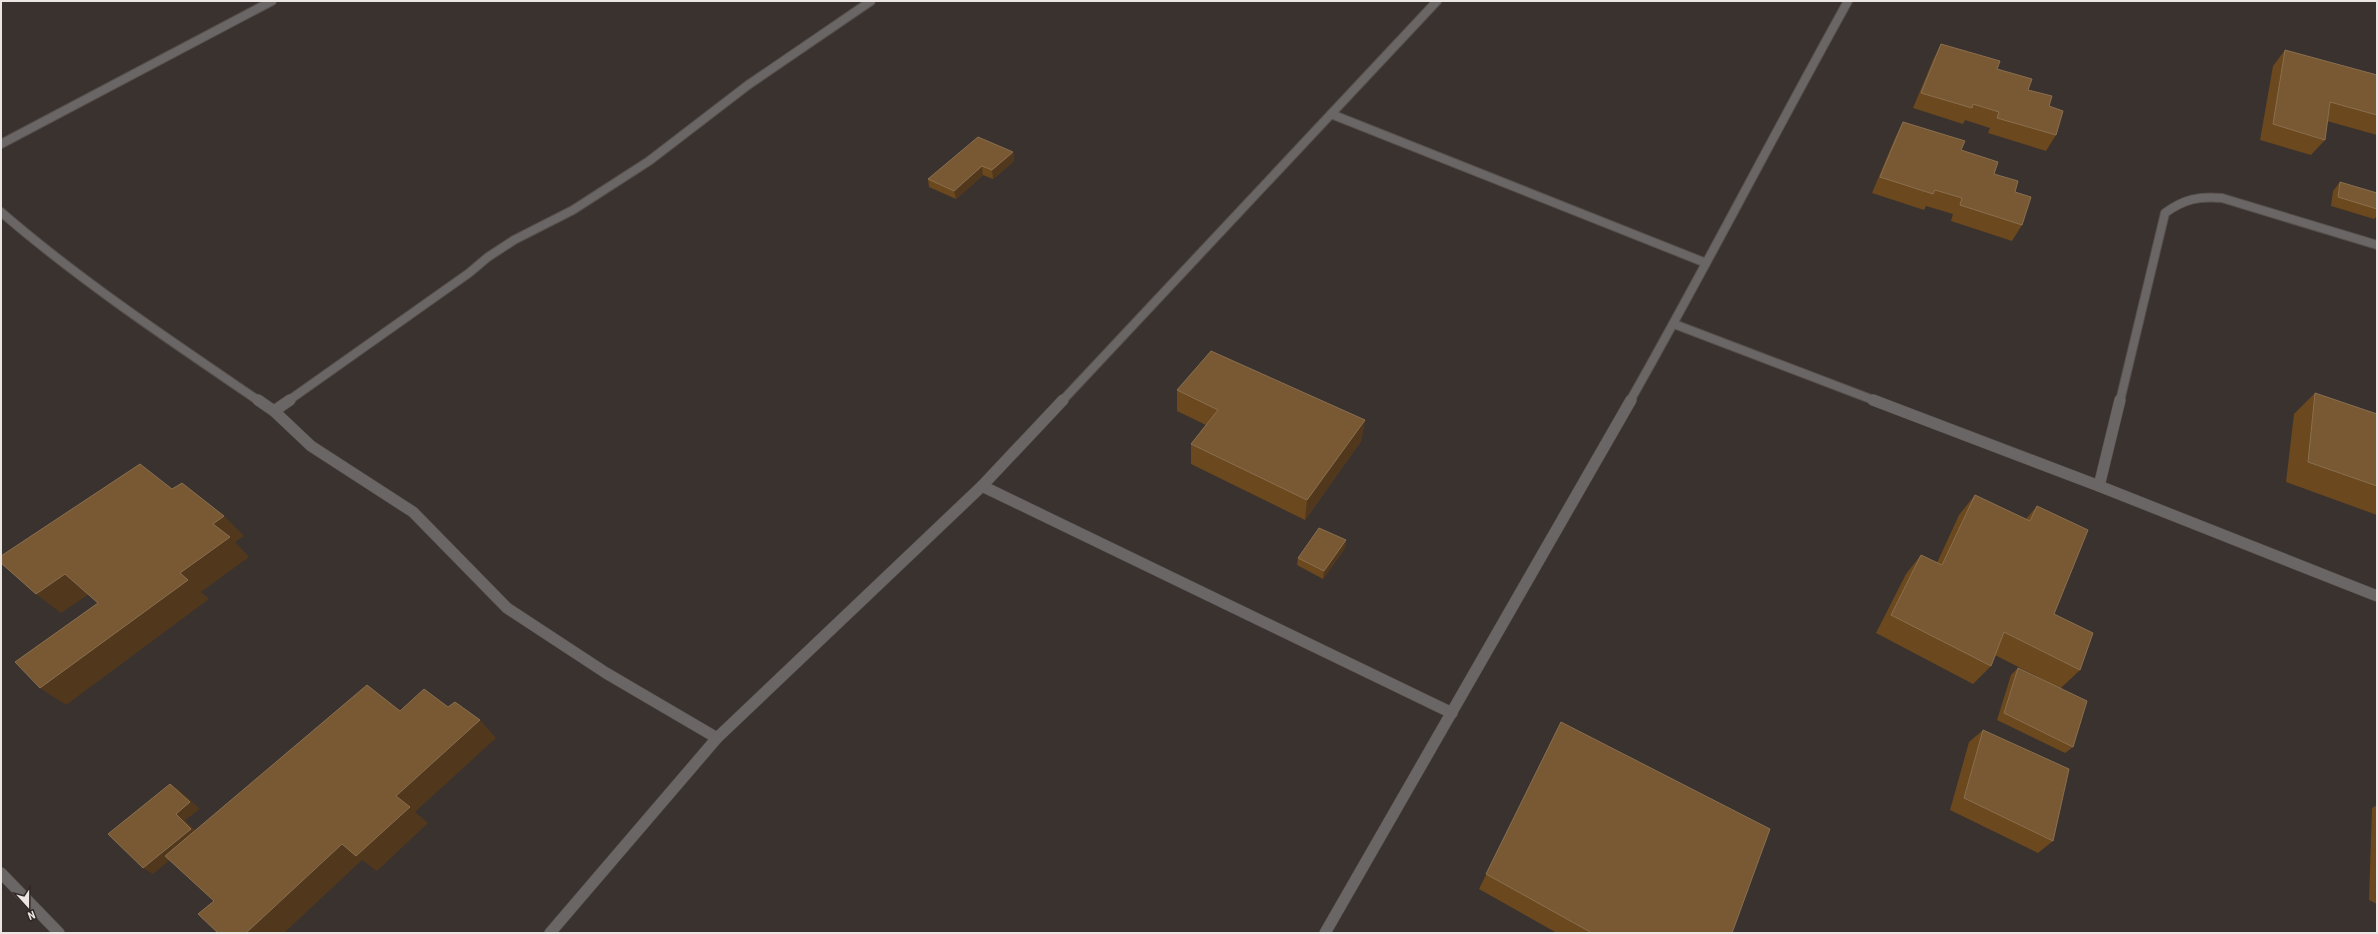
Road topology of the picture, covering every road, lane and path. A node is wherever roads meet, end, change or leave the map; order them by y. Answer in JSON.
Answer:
{"nodes":[{"id":1,"x":272,"y":1,"type":"edge"},
{"id":2,"x":871,"y":1,"type":"edge"},
{"id":3,"x":1437,"y":1,"type":"edge"},
{"id":4,"x":1848,"y":1,"type":"edge"},
{"id":5,"x":1331,"y":114,"type":"junction"},
{"id":6,"x":1,"y":144,"type":"edge"},
{"id":7,"x":1,"y":212,"type":"edge"},
{"id":8,"x":2377,"y":245,"type":"edge"},
{"id":9,"x":1706,"y":262,"type":"junction"},
{"id":10,"x":1674,"y":324,"type":"junction"},
{"id":11,"x":274,"y":411,"type":"junction"},
{"id":12,"x":982,"y":486,"type":"junction"},
{"id":13,"x":2099,"y":486,"type":"junction"},
{"id":14,"x":2377,"y":596,"type":"edge"},
{"id":15,"x":1452,"y":713,"type":"junction"},
{"id":16,"x":717,"y":738,"type":"junction"},
{"id":17,"x":1,"y":873,"type":"edge"},
{"id":18,"x":59,"y":933,"type":"edge"},
{"id":19,"x":550,"y":933,"type":"edge"},
{"id":20,"x":1325,"y":933,"type":"edge"}],
"edges":[{"from":1,"to":6,"type":"street"},
{"from":2,"to":11,"type":"street"},
{"from":3,"to":5,"type":"street"},
{"from":4,"to":9,"type":"street"},
{"from":5,"to":9,"type":"street"},
{"from":5,"to":12,"type":"street"},
{"from":7,"to":11,"type":"street"},
{"from":8,"to":13,"type":"street"},
{"from":9,"to":10,"type":"street"},
{"from":10,"to":13,"type":"street"},
{"from":10,"to":15,"type":"street"},
{"from":11,"to":16,"type":"street"},
{"from":12,"to":15,"type":"street"},
{"from":12,"to":16,"type":"street"},
{"from":13,"to":14,"type":"street"},
{"from":15,"to":20,"type":"street"},
{"from":16,"to":19,"type":"street"},
{"from":17,"to":18,"type":"street"}]}
